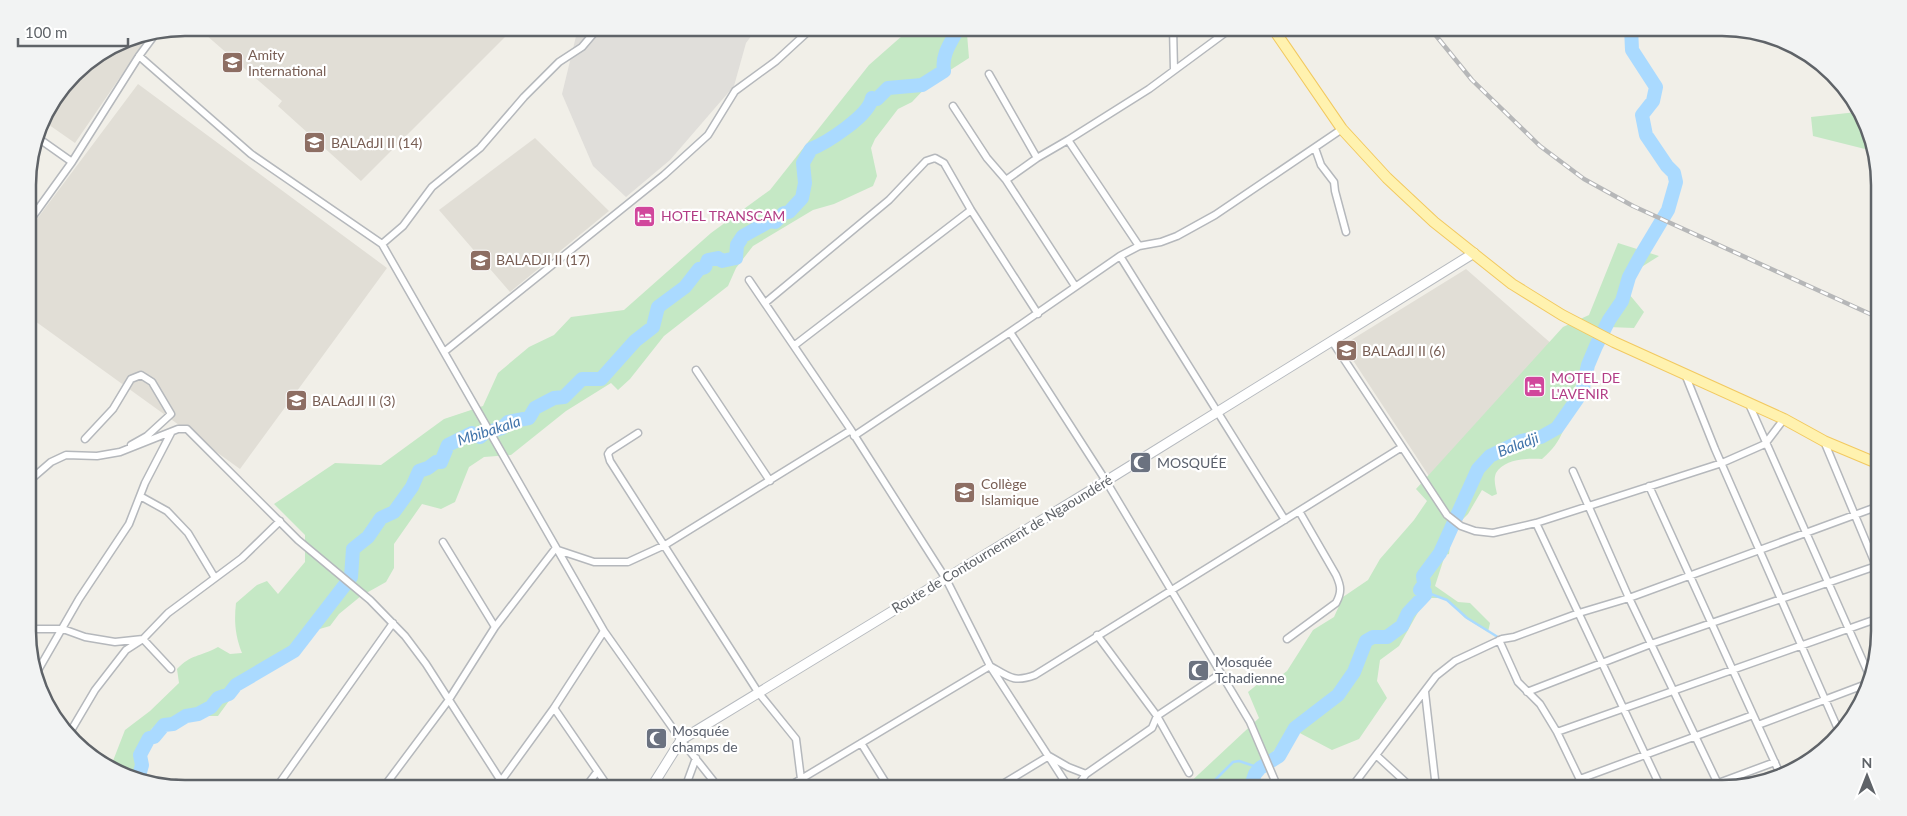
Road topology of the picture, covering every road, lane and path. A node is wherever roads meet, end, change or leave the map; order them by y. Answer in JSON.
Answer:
{"nodes":[{"id":1,"x":592,"y":36,"type":"edge"},
{"id":2,"x":804,"y":36,"type":"edge"},
{"id":3,"x":1173,"y":36,"type":"edge"},
{"id":4,"x":1223,"y":36,"type":"edge"},
{"id":5,"x":1278,"y":36,"type":"edge"},
{"id":6,"x":151,"y":40,"type":"edge"},
{"id":7,"x":139,"y":56,"type":"junction"},
{"id":8,"x":1174,"y":70,"type":"junction"},
{"id":9,"x":989,"y":74,"type":"dead end"},
{"id":10,"x":953,"y":106,"type":"dead end"},
{"id":11,"x":1342,"y":129,"type":"junction"},
{"id":12,"x":1068,"y":140,"type":"junction"},
{"id":13,"x":43,"y":141,"type":"edge"},
{"id":14,"x":1315,"y":148,"type":"junction"},
{"id":15,"x":1036,"y":158,"type":"junction"},
{"id":16,"x":72,"y":162,"type":"junction"},
{"id":17,"x":1006,"y":180,"type":"junction"},
{"id":18,"x":971,"y":210,"type":"junction"},
{"id":19,"x":37,"y":211,"type":"edge"},
{"id":20,"x":1346,"y":232,"type":"dead end"},
{"id":21,"x":382,"y":244,"type":"junction"},
{"id":22,"x":1139,"y":246,"type":"junction"},
{"id":23,"x":1474,"y":253,"type":"junction"},
{"id":24,"x":1120,"y":256,"type":"junction"},
{"id":25,"x":749,"y":280,"type":"dead end"},
{"id":26,"x":1075,"y":286,"type":"junction"},
{"id":27,"x":765,"y":303,"type":"junction"},
{"id":28,"x":1038,"y":314,"type":"junction"},
{"id":29,"x":1010,"y":332,"type":"junction"},
{"id":30,"x":1332,"y":341,"type":"junction"},
{"id":31,"x":794,"y":345,"type":"junction"},
{"id":32,"x":444,"y":352,"type":"junction"},
{"id":33,"x":696,"y":370,"type":"dead end"},
{"id":34,"x":1684,"y":372,"type":"junction"},
{"id":35,"x":1749,"y":404,"type":"junction"},
{"id":36,"x":1218,"y":412,"type":"junction"},
{"id":37,"x":1784,"y":419,"type":"junction"},
{"id":38,"x":170,"y":433,"type":"junction"},
{"id":39,"x":638,"y":433,"type":"dead end"},
{"id":40,"x":852,"y":433,"type":"junction"},
{"id":41,"x":85,"y":439,"type":"dead end"},
{"id":42,"x":1824,"y":441,"type":"junction"},
{"id":43,"x":1765,"y":444,"type":"junction"},
{"id":44,"x":1402,"y":447,"type":"junction"},
{"id":45,"x":120,"y":452,"type":"junction"},
{"id":46,"x":1871,"y":461,"type":"edge"},
{"id":47,"x":1722,"y":464,"type":"junction"},
{"id":48,"x":1573,"y":471,"type":"dead end"},
{"id":49,"x":36,"y":474,"type":"edge"},
{"id":50,"x":770,"y":481,"type":"junction"},
{"id":51,"x":1106,"y":481,"type":"junction"},
{"id":52,"x":1649,"y":486,"type":"junction"},
{"id":53,"x":140,"y":496,"type":"junction"},
{"id":54,"x":1588,"y":506,"type":"junction"},
{"id":55,"x":1871,"y":510,"type":"edge"},
{"id":56,"x":1299,"y":511,"type":"junction"},
{"id":57,"x":1854,"y":517,"type":"junction"},
{"id":58,"x":1285,"y":520,"type":"junction"},
{"id":59,"x":280,"y":521,"type":"junction"},
{"id":60,"x":1536,"y":523,"type":"junction"},
{"id":61,"x":1806,"y":532,"type":"junction"},
{"id":62,"x":443,"y":542,"type":"dead end"},
{"id":63,"x":665,"y":545,"type":"junction"},
{"id":64,"x":555,"y":549,"type":"junction"},
{"id":65,"x":1759,"y":549,"type":"junction"},
{"id":66,"x":1871,"y":551,"type":"edge"},
{"id":67,"x":1871,"y":567,"type":"edge"},
{"id":68,"x":1689,"y":574,"type":"junction"},
{"id":69,"x":215,"y":578,"type":"junction"},
{"id":70,"x":946,"y":578,"type":"junction"},
{"id":71,"x":1828,"y":581,"type":"junction"},
{"id":72,"x":1171,"y":589,"type":"junction"},
{"id":73,"x":1629,"y":598,"type":"junction"},
{"id":74,"x":1780,"y":598,"type":"junction"},
{"id":75,"x":1578,"y":613,"type":"junction"},
{"id":76,"x":1871,"y":621,"type":"edge"},
{"id":77,"x":393,"y":623,"type":"junction"},
{"id":78,"x":1711,"y":623,"type":"junction"},
{"id":79,"x":495,"y":626,"type":"junction"},
{"id":80,"x":1848,"y":628,"type":"junction"},
{"id":81,"x":36,"y":629,"type":"edge"},
{"id":82,"x":63,"y":629,"type":"junction"},
{"id":83,"x":604,"y":631,"type":"junction"},
{"id":84,"x":1097,"y":635,"type":"junction"},
{"id":85,"x":143,"y":639,"type":"junction"},
{"id":86,"x":1287,"y":639,"type":"dead end"},
{"id":87,"x":1501,"y":640,"type":"junction"},
{"id":88,"x":1652,"y":644,"type":"junction"},
{"id":89,"x":1801,"y":645,"type":"junction"},
{"id":90,"x":1601,"y":663,"type":"junction"},
{"id":91,"x":990,"y":666,"type":"junction"},
{"id":92,"x":41,"y":667,"type":"edge"},
{"id":93,"x":1866,"y":668,"type":"edge"},
{"id":94,"x":172,"y":669,"type":"dead end"},
{"id":95,"x":1732,"y":670,"type":"junction"},
{"id":96,"x":1220,"y":674,"type":"junction"},
{"id":97,"x":1860,"y":686,"type":"edge"},
{"id":98,"x":1674,"y":691,"type":"junction"},
{"id":99,"x":758,"y":692,"type":"junction"},
{"id":100,"x":1425,"y":692,"type":"junction"},
{"id":101,"x":1527,"y":692,"type":"junction"},
{"id":102,"x":1826,"y":699,"type":"junction"},
{"id":103,"x":448,"y":701,"type":"junction"},
{"id":104,"x":554,"y":708,"type":"junction"},
{"id":105,"x":1623,"y":710,"type":"junction"},
{"id":106,"x":1753,"y":715,"type":"junction"},
{"id":107,"x":1157,"y":716,"type":"junction"},
{"id":108,"x":1758,"y":725,"type":"junction"},
{"id":109,"x":1837,"y":726,"type":"edge"},
{"id":110,"x":73,"y":728,"type":"edge"},
{"id":111,"x":1557,"y":732,"type":"junction"},
{"id":112,"x":1695,"y":736,"type":"junction"},
{"id":113,"x":681,"y":740,"type":"junction"},
{"id":114,"x":861,"y":743,"type":"junction"},
{"id":115,"x":1376,"y":755,"type":"junction"},
{"id":116,"x":1645,"y":755,"type":"junction"},
{"id":117,"x":1049,"y":756,"type":"junction"},
{"id":118,"x":696,"y":758,"type":"junction"},
{"id":119,"x":1775,"y":762,"type":"junction"},
{"id":120,"x":1778,"y":768,"type":"edge"},
{"id":121,"x":596,"y":772,"type":"junction"},
{"id":122,"x":1189,"y":773,"type":"dead end"},
{"id":123,"x":1086,"y":774,"type":"junction"},
{"id":124,"x":1736,"y":778,"type":"edge"},
{"id":125,"x":801,"y":779,"type":"joint"},
{"id":126,"x":1010,"y":779,"type":"edge"},
{"id":127,"x":1064,"y":779,"type":"edge"},
{"id":128,"x":1082,"y":779,"type":"edge"},
{"id":129,"x":1275,"y":779,"type":"edge"},
{"id":130,"x":1358,"y":779,"type":"edge"},
{"id":131,"x":1402,"y":779,"type":"edge"},
{"id":132,"x":1435,"y":779,"type":"edge"},
{"id":133,"x":1580,"y":779,"type":"joint"},
{"id":134,"x":1657,"y":779,"type":"edge"},
{"id":135,"x":1716,"y":779,"type":"edge"},
{"id":136,"x":282,"y":780,"type":"edge"},
{"id":137,"x":389,"y":780,"type":"edge"},
{"id":138,"x":500,"y":780,"type":"edge"},
{"id":139,"x":502,"y":780,"type":"edge"},
{"id":140,"x":591,"y":780,"type":"edge"},
{"id":141,"x":602,"y":780,"type":"edge"},
{"id":142,"x":656,"y":780,"type":"edge"},
{"id":143,"x":688,"y":780,"type":"edge"},
{"id":144,"x":713,"y":780,"type":"edge"},
{"id":145,"x":885,"y":780,"type":"edge"}],
"edges":[{"from":1,"to":21,"type":"street"},
{"from":2,"to":32,"type":"street"},
{"from":3,"to":8,"type":"street"},
{"from":4,"to":8,"type":"street"},
{"from":5,"to":11,"type":"main road"},
{"from":6,"to":7,"type":"street"},
{"from":7,"to":16,"type":"street"},
{"from":7,"to":21,"type":"street"},
{"from":8,"to":12,"type":"street"},
{"from":9,"to":15,"type":"street"},
{"from":10,"to":17,"type":"street"},
{"from":11,"to":14,"type":"street"},
{"from":11,"to":23,"type":"main road"},
{"from":12,"to":15,"type":"street"},
{"from":12,"to":22,"type":"street"},
{"from":13,"to":16,"type":"street"},
{"from":14,"to":20,"type":"street"},
{"from":14,"to":22,"type":"street"},
{"from":15,"to":17,"type":"street"},
{"from":16,"to":19,"type":"street"},
{"from":17,"to":26,"type":"street"},
{"from":18,"to":27,"type":"street"},
{"from":18,"to":28,"type":"street"},
{"from":18,"to":31,"type":"street"},
{"from":21,"to":32,"type":"street"},
{"from":22,"to":24,"type":"street"},
{"from":23,"to":30,"type":"street","name":"Route de Contournement de Ngaoundéré"},
{"from":23,"to":34,"type":"main road"},
{"from":24,"to":26,"type":"street"},
{"from":24,"to":36,"type":"street"},
{"from":25,"to":27,"type":"street"},
{"from":26,"to":28,"type":"street"},
{"from":27,"to":31,"type":"street"},
{"from":28,"to":29,"type":"street"},
{"from":29,"to":40,"type":"street"},
{"from":29,"to":51,"type":"street"},
{"from":30,"to":36,"type":"street","name":"Route de Contournement de Ngaoundéré"},
{"from":30,"to":44,"type":"street"},
{"from":31,"to":40,"type":"street"},
{"from":32,"to":64,"type":"street"},
{"from":33,"to":50,"type":"street"},
{"from":34,"to":35,"type":"main road"},
{"from":34,"to":47,"type":"street"},
{"from":35,"to":37,"type":"main road"},
{"from":35,"to":43,"type":"street"},
{"from":36,"to":51,"type":"street","name":"Route de Contournement de Ngaoundéré"},
{"from":36,"to":58,"type":"street"},
{"from":37,"to":42,"type":"main road"},
{"from":37,"to":43,"type":"street"},
{"from":38,"to":45,"type":"street"},
{"from":38,"to":53,"type":"street"},
{"from":38,"to":59,"type":"street"},
{"from":39,"to":63,"type":"street"},
{"from":40,"to":50,"type":"street"},
{"from":40,"to":70,"type":"street"},
{"from":41,"to":45,"type":"street"},
{"from":42,"to":46,"type":"main road"},
{"from":42,"to":57,"type":"street"},
{"from":43,"to":47,"type":"street"},
{"from":43,"to":61,"type":"street"},
{"from":44,"to":56,"type":"street"},
{"from":44,"to":60,"type":"street"},
{"from":45,"to":49,"type":"street"},
{"from":47,"to":52,"type":"street"},
{"from":47,"to":65,"type":"street"},
{"from":48,"to":54,"type":"street"},
{"from":50,"to":63,"type":"street"},
{"from":51,"to":70,"type":"street","name":"Route de Contournement de Ngaoundéré"},
{"from":51,"to":72,"type":"street"},
{"from":52,"to":54,"type":"street"},
{"from":52,"to":68,"type":"street"},
{"from":53,"to":69,"type":"street"},
{"from":53,"to":82,"type":"street"},
{"from":54,"to":60,"type":"street"},
{"from":54,"to":73,"type":"street"},
{"from":55,"to":57,"type":"street"},
{"from":56,"to":58,"type":"street"},
{"from":56,"to":86,"type":"street"},
{"from":57,"to":61,"type":"street"},
{"from":57,"to":66,"type":"street"},
{"from":58,"to":72,"type":"street"},
{"from":59,"to":69,"type":"street"},
{"from":59,"to":77,"type":"street"},
{"from":60,"to":75,"type":"street"},
{"from":61,"to":65,"type":"street"},
{"from":61,"to":71,"type":"street"},
{"from":62,"to":79,"type":"street"},
{"from":63,"to":64,"type":"street"},
{"from":63,"to":99,"type":"street"},
{"from":64,"to":79,"type":"street"},
{"from":64,"to":83,"type":"street"},
{"from":65,"to":68,"type":"street"},
{"from":65,"to":74,"type":"street"},
{"from":67,"to":71,"type":"street"},
{"from":68,"to":73,"type":"street"},
{"from":68,"to":78,"type":"street"},
{"from":69,"to":85,"type":"street"},
{"from":70,"to":91,"type":"street"},
{"from":70,"to":99,"type":"street","name":"Route de Contournement de Ngaoundéré"},
{"from":71,"to":74,"type":"street"},
{"from":71,"to":80,"type":"street"},
{"from":72,"to":84,"type":"street"},
{"from":72,"to":96,"type":"street"},
{"from":73,"to":75,"type":"street"},
{"from":73,"to":88,"type":"street"},
{"from":74,"to":78,"type":"street"},
{"from":74,"to":89,"type":"street"},
{"from":75,"to":87,"type":"street"},
{"from":75,"to":90,"type":"street"},
{"from":76,"to":80,"type":"street"},
{"from":77,"to":103,"type":"street"},
{"from":77,"to":136,"type":"street"},
{"from":78,"to":88,"type":"street"},
{"from":78,"to":95,"type":"street"},
{"from":79,"to":103,"type":"street"},
{"from":80,"to":89,"type":"street"},
{"from":80,"to":93,"type":"street"},
{"from":81,"to":82,"type":"street"},
{"from":82,"to":85,"type":"street"},
{"from":82,"to":92,"type":"street"},
{"from":83,"to":104,"type":"street"},
{"from":83,"to":113,"type":"street"},
{"from":84,"to":91,"type":"street"},
{"from":84,"to":107,"type":"street"},
{"from":85,"to":94,"type":"street"},
{"from":85,"to":110,"type":"street"},
{"from":87,"to":100,"type":"street"},
{"from":87,"to":101,"type":"street"},
{"from":88,"to":90,"type":"street"},
{"from":88,"to":98,"type":"street"},
{"from":89,"to":95,"type":"street"},
{"from":89,"to":102,"type":"street"},
{"from":90,"to":101,"type":"street"},
{"from":90,"to":105,"type":"street"},
{"from":91,"to":114,"type":"street"},
{"from":91,"to":117,"type":"street"},
{"from":95,"to":98,"type":"street"},
{"from":95,"to":106,"type":"street"},
{"from":96,"to":107,"type":"street"},
{"from":96,"to":129,"type":"street"},
{"from":97,"to":102,"type":"street"},
{"from":98,"to":105,"type":"street"},
{"from":98,"to":112,"type":"street"},
{"from":99,"to":113,"type":"street","name":"Route de Contournement de Ngaoundéré"},
{"from":99,"to":125,"type":"street"},
{"from":100,"to":115,"type":"street"},
{"from":100,"to":132,"type":"street"},
{"from":101,"to":111,"type":"street"},
{"from":102,"to":108,"type":"street"},
{"from":102,"to":109,"type":"street"},
{"from":103,"to":137,"type":"street"},
{"from":103,"to":138,"type":"street"},
{"from":104,"to":121,"type":"street"},
{"from":104,"to":139,"type":"street"},
{"from":105,"to":111,"type":"street"},
{"from":105,"to":116,"type":"street"},
{"from":106,"to":108,"type":"street"},
{"from":106,"to":112,"type":"street"},
{"from":107,"to":122,"type":"street"},
{"from":107,"to":123,"type":"street"},
{"from":108,"to":119,"type":"street"},
{"from":111,"to":133,"type":"street"},
{"from":112,"to":116,"type":"street"},
{"from":112,"to":135,"type":"street"},
{"from":113,"to":118,"type":"street"},
{"from":113,"to":142,"type":"street","name":"Route de Contournement de Ngaoundéré"},
{"from":114,"to":125,"type":"street"},
{"from":114,"to":145,"type":"street"},
{"from":115,"to":130,"type":"street"},
{"from":115,"to":131,"type":"street"},
{"from":116,"to":133,"type":"street"},
{"from":116,"to":134,"type":"street"},
{"from":117,"to":123,"type":"street"},
{"from":117,"to":126,"type":"street"},
{"from":117,"to":127,"type":"street"},
{"from":118,"to":143,"type":"street"},
{"from":118,"to":144,"type":"street"},
{"from":119,"to":120,"type":"street"},
{"from":119,"to":124,"type":"street"},
{"from":121,"to":140,"type":"street"},
{"from":121,"to":141,"type":"street"},
{"from":123,"to":128,"type":"street"}]}
